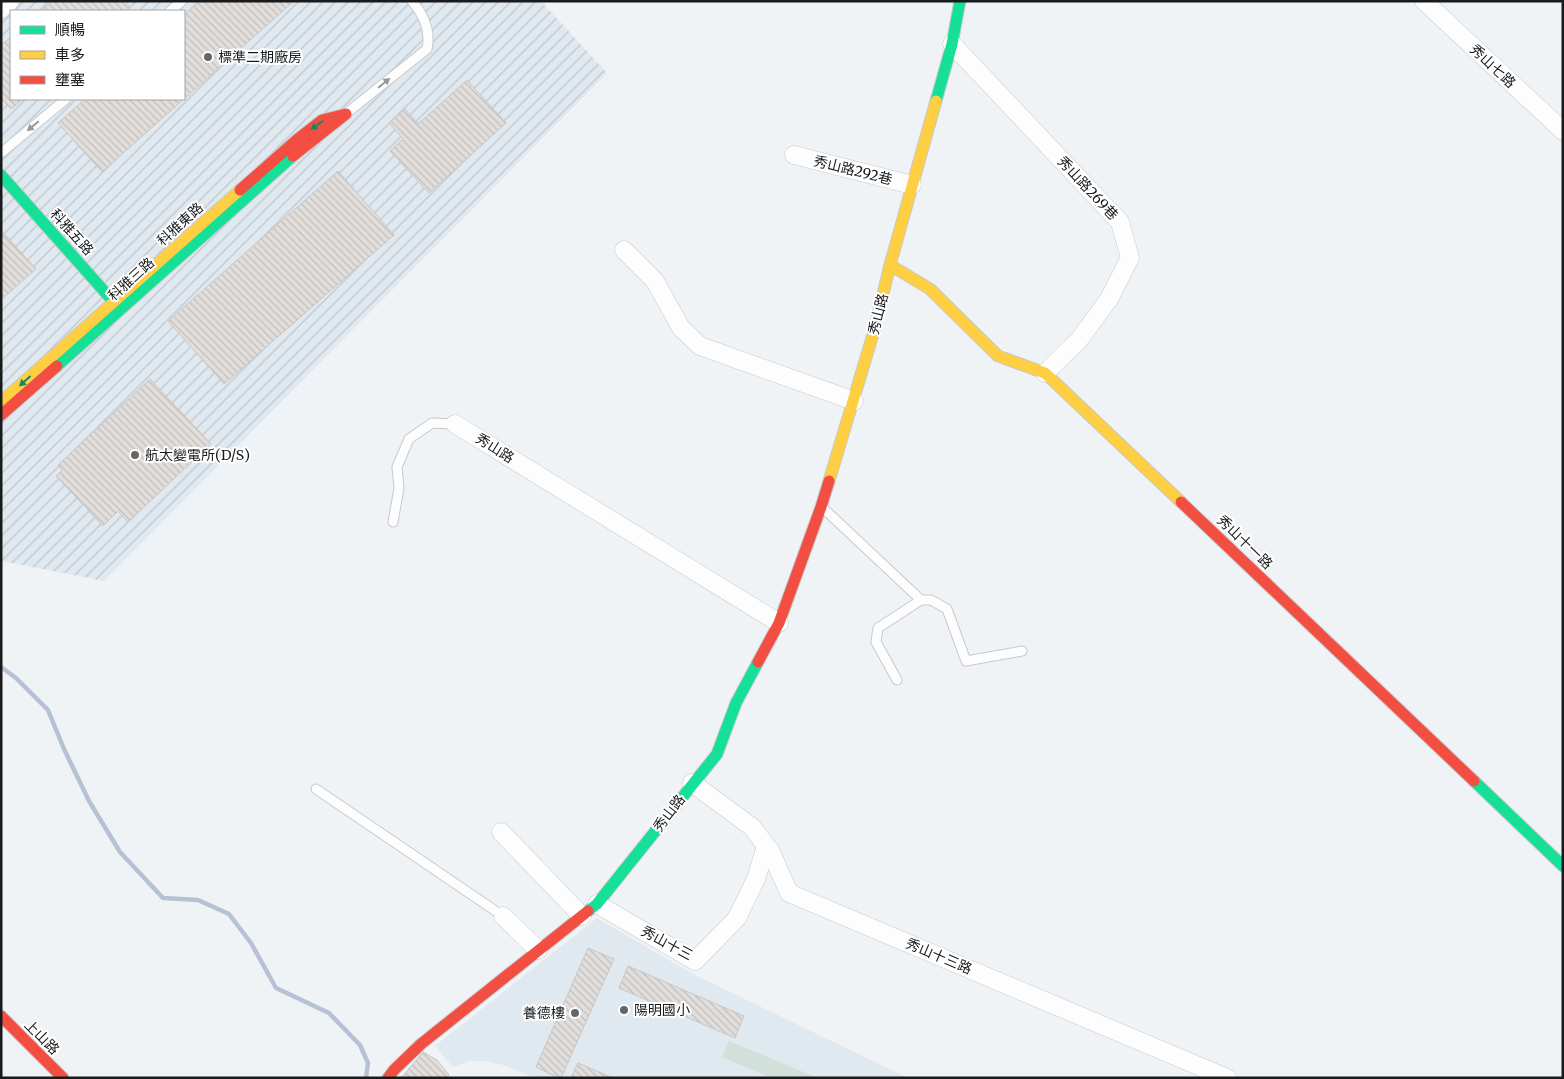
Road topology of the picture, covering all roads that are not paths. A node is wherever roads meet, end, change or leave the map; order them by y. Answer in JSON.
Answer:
{"nodes":[{"id":1,"x":10,"y":1,"type":"edge"},
{"id":2,"x":182,"y":1,"type":"edge"},
{"id":3,"x":412,"y":1,"type":"edge"},
{"id":4,"x":960,"y":1,"type":"edge"},
{"id":5,"x":1424,"y":1,"type":"edge"},
{"id":6,"x":1,"y":9,"type":"edge"},
{"id":7,"x":171,"y":10,"type":"edge"},
{"id":8,"x":952,"y":44,"type":"junction"},
{"id":9,"x":65,"y":100,"type":"edge"},
{"id":10,"x":346,"y":114,"type":"junction"},
{"id":11,"x":1563,"y":131,"type":"edge"},
{"id":12,"x":1,"y":153,"type":"edge"},
{"id":13,"x":794,"y":155,"type":"dead end"},
{"id":14,"x":1,"y":175,"type":"edge"},
{"id":15,"x":912,"y":185,"type":"junction"},
{"id":16,"x":624,"y":250,"type":"dead end"},
{"id":17,"x":890,"y":265,"type":"junction"},
{"id":18,"x":117,"y":306,"type":"junction"},
{"id":19,"x":1045,"y":373,"type":"junction"},
{"id":20,"x":854,"y":401,"type":"junction"},
{"id":21,"x":1,"y":402,"type":"edge"},
{"id":22,"x":1,"y":415,"type":"edge"},
{"id":23,"x":455,"y":424,"type":"joint"},
{"id":24,"x":821,"y":507,"type":"junction"},
{"id":25,"x":393,"y":522,"type":"dead end"},
{"id":26,"x":921,"y":600,"type":"junction"},
{"id":27,"x":779,"y":623,"type":"junction"},
{"id":28,"x":1022,"y":651,"type":"dead end"},
{"id":29,"x":897,"y":680,"type":"dead end"},
{"id":30,"x":692,"y":783,"type":"junction"},
{"id":31,"x":316,"y":789,"type":"dead end"},
{"id":32,"x":501,"y":832,"type":"dead end"},
{"id":33,"x":766,"y":846,"type":"junction"},
{"id":34,"x":1563,"y":866,"type":"edge"},
{"id":35,"x":597,"y":904,"type":"junction"},
{"id":36,"x":503,"y":916,"type":"joint"},
{"id":37,"x":582,"y":916,"type":"junction"},
{"id":38,"x":538,"y":950,"type":"junction"},
{"id":39,"x":1,"y":1016,"type":"edge"},
{"id":40,"x":63,"y":1078,"type":"edge"},
{"id":41,"x":388,"y":1078,"type":"edge"},
{"id":42,"x":1227,"y":1078,"type":"edge"}],
"edges":[{"from":1,"to":6,"type":"street"},
{"from":2,"to":7,"type":"lane"},
{"from":10,"to":3,"type":"lane","one_way":true},
{"from":4,"to":8,"type":"street","name":"秀山路"},
{"from":5,"to":11,"type":"street","name":"秀山七路"},
{"from":8,"to":15,"type":"street","name":"秀山路"},
{"from":8,"to":19,"type":"street","name":"秀山路269巷"},
{"from":9,"to":12,"type":"lane","one_way":true},
{"from":10,"to":18,"type":"street","name":"科雅三路"},
{"from":10,"to":18,"type":"street","name":"科雅東路","one_way":true},
{"from":13,"to":15,"type":"street","name":"秀山路292巷"},
{"from":14,"to":18,"type":"street","name":"科雅五路"},
{"from":15,"to":17,"type":"street","name":"秀山路"},
{"from":16,"to":20,"type":"street"},
{"from":17,"to":19,"type":"street","name":"秀山十一路"},
{"from":17,"to":20,"type":"street","name":"秀山路"},
{"from":18,"to":21,"type":"street","name":"科雅東路","one_way":true},
{"from":18,"to":22,"type":"street","name":"科雅三路"},
{"from":19,"to":34,"type":"street","name":"秀山十一路"},
{"from":20,"to":24,"type":"street","name":"秀山路"},
{"from":23,"to":25,"type":"lane","name":"秀山路"},
{"from":23,"to":27,"type":"street","name":"秀山路"},
{"from":24,"to":26,"type":"lane"},
{"from":24,"to":27,"type":"street","name":"秀山路"},
{"from":26,"to":28,"type":"lane"},
{"from":26,"to":29,"type":"lane"},
{"from":27,"to":30,"type":"street","name":"秀山路"},
{"from":30,"to":33,"type":"street","name":"秀山十三路"},
{"from":30,"to":35,"type":"street","name":"秀山路"},
{"from":31,"to":36,"type":"lane"},
{"from":32,"to":37,"type":"street"},
{"from":33,"to":35,"type":"street","name":"秀山十三"},
{"from":33,"to":42,"type":"street","name":"秀山十三路"},
{"from":35,"to":37,"type":"street","name":"秀山路"},
{"from":36,"to":38,"type":"street"},
{"from":37,"to":38,"type":"street","name":"秀山路"},
{"from":38,"to":41,"type":"street","name":"秀山路"},
{"from":39,"to":40,"type":"street","name":"上山路"}]}
